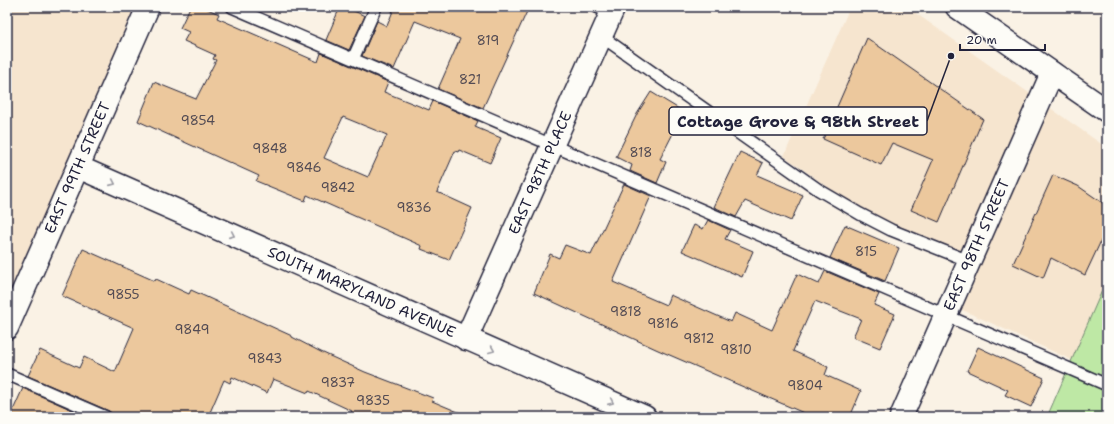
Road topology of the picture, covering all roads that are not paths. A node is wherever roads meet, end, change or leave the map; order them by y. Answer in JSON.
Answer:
{"nodes":[{"id":1,"x":148,"y":7,"type":"edge"},
{"id":2,"x":232,"y":7,"type":"edge"},
{"id":3,"x":376,"y":7,"type":"edge"},
{"id":4,"x":957,"y":7,"type":"edge"},
{"id":5,"x":607,"y":9,"type":"edge"},
{"id":6,"x":601,"y":36,"type":"junction"},
{"id":7,"x":353,"y":59,"type":"junction"},
{"id":8,"x":1052,"y":73,"type":"junction"},
{"id":9,"x":1107,"y":111,"type":"edge"},
{"id":10,"x":553,"y":145,"type":"junction"},
{"id":11,"x":78,"y":167,"type":"junction"},
{"id":12,"x":969,"y":261,"type":"junction"},
{"id":13,"x":946,"y":315,"type":"junction"},
{"id":14,"x":7,"y":328,"type":"edge"},
{"id":15,"x":466,"y":339,"type":"junction"},
{"id":16,"x":7,"y":374,"type":"edge"},
{"id":17,"x":1107,"y":385,"type":"edge"},
{"id":18,"x":106,"y":417,"type":"edge"},
{"id":19,"x":646,"y":417,"type":"edge"},
{"id":20,"x":901,"y":417,"type":"edge"}],
"edges":[{"from":1,"to":11,"type":"street","name":"EAST 99TH STREET"},
{"from":2,"to":7,"type":"lane"},
{"from":3,"to":7,"type":"lane"},
{"from":4,"to":8,"type":"street"},
{"from":5,"to":6,"type":"street","name":"EAST 98TH PLACE"},
{"from":6,"to":10,"type":"street","name":"EAST 98TH PLACE"},
{"from":6,"to":12,"type":"lane"},
{"from":7,"to":10,"type":"lane"},
{"from":8,"to":9,"type":"street"},
{"from":8,"to":12,"type":"street","name":"EAST 98TH STREET"},
{"from":10,"to":13,"type":"lane"},
{"from":10,"to":15,"type":"street","name":"EAST 98TH PLACE"},
{"from":11,"to":14,"type":"street","name":"EAST 99TH STREET"},
{"from":11,"to":15,"type":"street","name":"SOUTH MARYLAND AVENUE","one_way":true},
{"from":12,"to":13,"type":"street","name":"EAST 98TH STREET"},
{"from":13,"to":17,"type":"lane"},
{"from":13,"to":20,"type":"street","name":"EAST 98TH STREET"},
{"from":15,"to":19,"type":"street","name":"SOUTH MARYLAND AVENUE","one_way":true},
{"from":16,"to":18,"type":"lane"}]}
